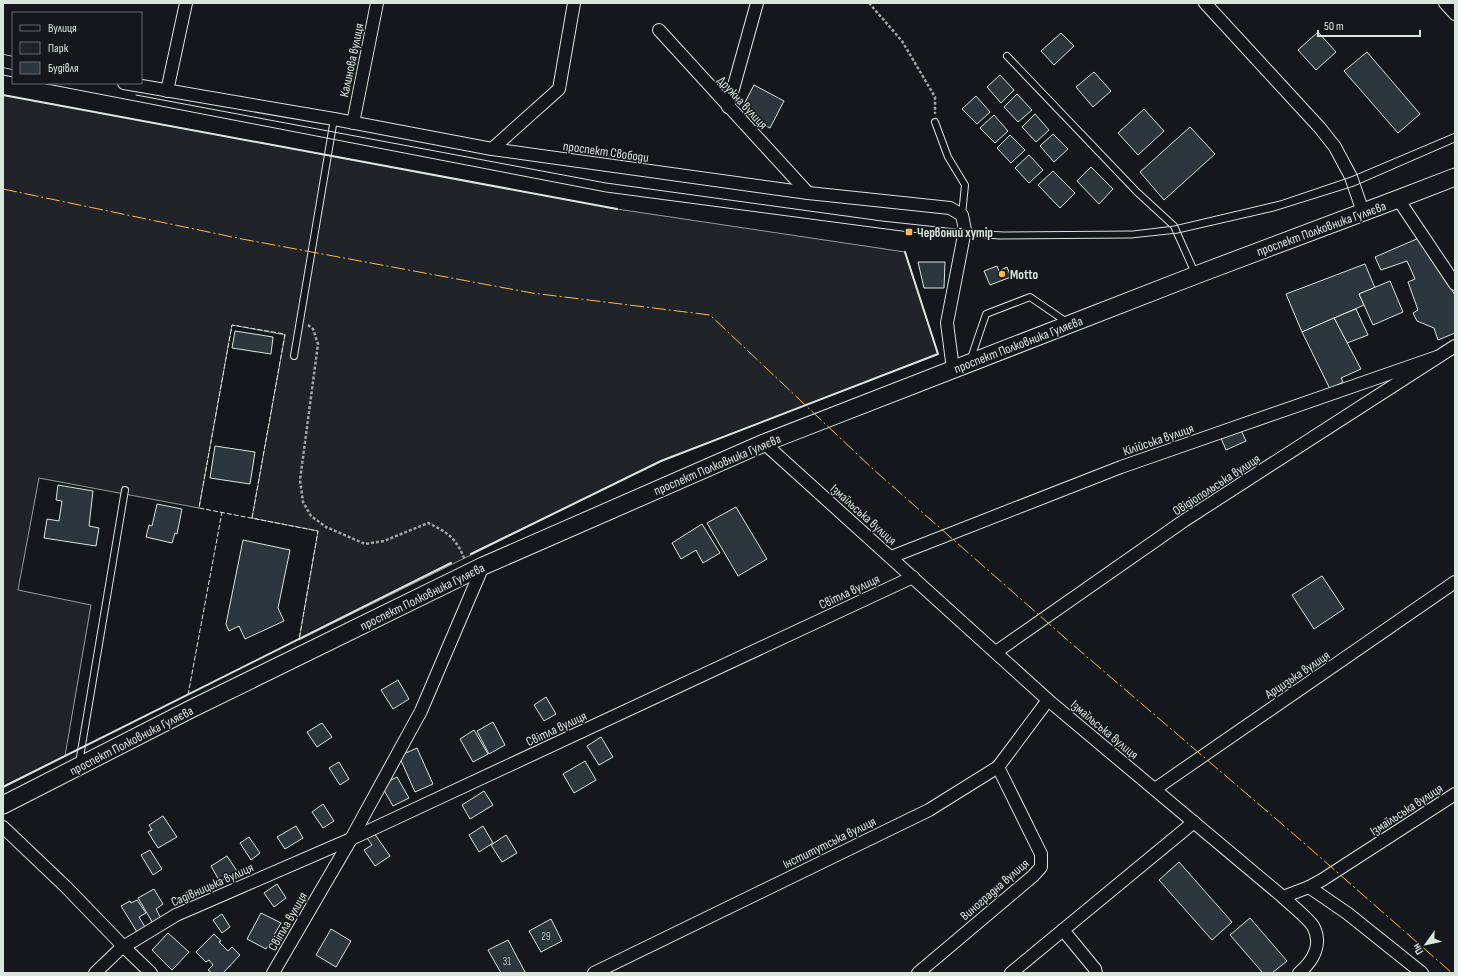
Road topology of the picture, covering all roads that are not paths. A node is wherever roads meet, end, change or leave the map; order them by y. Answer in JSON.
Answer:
{"nodes":[{"id":1,"x":186,"y":3,"type":"edge"},
{"id":2,"x":377,"y":3,"type":"edge"},
{"id":3,"x":574,"y":3,"type":"edge"},
{"id":4,"x":757,"y":3,"type":"edge"},
{"id":5,"x":1205,"y":3,"type":"edge"},
{"id":6,"x":1445,"y":3,"type":"edge"},
{"id":7,"x":1455,"y":14,"type":"edge"},
{"id":8,"x":659,"y":30,"type":"dead end"},
{"id":9,"x":1007,"y":56,"type":"dead end"},
{"id":10,"x":130,"y":84,"type":"edge"},
{"id":11,"x":168,"y":91,"type":"junction"},
{"id":12,"x":728,"y":107,"type":"junction"},
{"id":13,"x":334,"y":120,"type":"junction"},
{"id":14,"x":935,"y":122,"type":"road end"},
{"id":15,"x":352,"y":123,"type":"junction"},
{"id":16,"x":492,"y":149,"type":"junction"},
{"id":17,"x":1455,"y":176,"type":"edge"},
{"id":18,"x":808,"y":193,"type":"junction"},
{"id":19,"x":1398,"y":199,"type":"junction"},
{"id":20,"x":1363,"y":212,"type":"junction"},
{"id":21,"x":962,"y":215,"type":"junction"},
{"id":22,"x":1196,"y":274,"type":"junction"},
{"id":23,"x":1455,"y":284,"type":"edge"},
{"id":24,"x":1069,"y":324,"type":"junction"},
{"id":25,"x":1455,"y":346,"type":"edge"},
{"id":26,"x":294,"y":356,"type":"dead end"},
{"id":27,"x":1438,"y":357,"type":"junction"},
{"id":28,"x":969,"y":362,"type":"junction"},
{"id":29,"x":952,"y":369,"type":"junction"},
{"id":30,"x":764,"y":443,"type":"junction"},
{"id":31,"x":125,"y":490,"type":"dead end"},
{"id":32,"x":891,"y":557,"type":"junction"},
{"id":33,"x":477,"y":569,"type":"junction"},
{"id":34,"x":913,"y":577,"type":"junction"},
{"id":35,"x":1455,"y":582,"type":"edge"},
{"id":36,"x":996,"y":652,"type":"junction"},
{"id":37,"x":1048,"y":700,"type":"junction"},
{"id":38,"x":79,"y":766,"type":"junction"},
{"id":39,"x":998,"y":766,"type":"junction"},
{"id":40,"x":1155,"y":789,"type":"junction"},
{"id":41,"x":1455,"y":794,"type":"edge"},
{"id":42,"x":3,"y":805,"type":"edge"},
{"id":43,"x":1194,"y":822,"type":"junction"},
{"id":44,"x":3,"y":827,"type":"edge"},
{"id":45,"x":351,"y":839,"type":"junction"},
{"id":46,"x":1309,"y":887,"type":"junction"},
{"id":47,"x":1283,"y":897,"type":"junction"},
{"id":48,"x":1063,"y":930,"type":"junction"},
{"id":49,"x":124,"y":947,"type":"junction"},
{"id":50,"x":95,"y":973,"type":"edge"},
{"id":51,"x":152,"y":973,"type":"edge"},
{"id":52,"x":273,"y":973,"type":"edge"},
{"id":53,"x":594,"y":973,"type":"edge"},
{"id":54,"x":918,"y":973,"type":"edge"},
{"id":55,"x":1011,"y":973,"type":"edge"},
{"id":56,"x":1096,"y":973,"type":"edge"},
{"id":57,"x":1299,"y":973,"type":"edge"},
{"id":58,"x":1422,"y":973,"type":"edge"}],
"edges":[{"from":1,"to":11,"type":"street"},
{"from":2,"to":15,"type":"street","name":"Калинова вулиця"},
{"from":3,"to":16,"type":"street"},
{"from":4,"to":12,"type":"street"},
{"from":5,"to":20,"type":"street"},
{"from":6,"to":7,"type":"street"},
{"from":8,"to":12,"type":"street","name":"Дружна вулиця"},
{"from":9,"to":22,"type":"lane"},
{"from":10,"to":11,"type":"street","name":"проспект Свободи"},
{"from":11,"to":13,"type":"street","name":"проспект Свободи"},
{"from":12,"to":18,"type":"street","name":"Дружна вулиця"},
{"from":13,"to":15,"type":"street","name":"проспект Свободи"},
{"from":13,"to":26,"type":"lane"},
{"from":14,"to":21,"type":"lane"},
{"from":15,"to":16,"type":"street","name":"проспект Свободи"},
{"from":16,"to":18,"type":"street","name":"проспект Свободи"},
{"from":17,"to":19,"type":"main road","name":"проспект Полковника Гуляєва"},
{"from":18,"to":21,"type":"street","name":"проспект Свободи"},
{"from":19,"to":20,"type":"main road","name":"проспект Полковника Гуляєва"},
{"from":19,"to":23,"type":"street"},
{"from":20,"to":22,"type":"main road","name":"проспект Полковника Гуляєва"},
{"from":21,"to":29,"type":"street"},
{"from":22,"to":24,"type":"main road","name":"проспект Полковника Гуляєва"},
{"from":24,"to":28,"type":"main road","name":"проспект Полковника Гуляєва"},
{"from":24,"to":28,"type":"lane"},
{"from":25,"to":27,"type":"street","name":"Овідіопольська вулиця"},
{"from":27,"to":32,"type":"street","name":"Кілійська вулиця"},
{"from":27,"to":36,"type":"street","name":"Овідіопольська вулиця"},
{"from":28,"to":29,"type":"main road","name":"проспект Полковника Гуляєва"},
{"from":29,"to":30,"type":"main road","name":"проспект Полковника Гуляєва"},
{"from":30,"to":32,"type":"street","name":"Ізмаїльська вулиця"},
{"from":30,"to":33,"type":"main road","name":"проспект Полковника Гуляєва"},
{"from":31,"to":38,"type":"lane"},
{"from":32,"to":34,"type":"street","name":"Ізмаїльська вулиця"},
{"from":33,"to":38,"type":"main road","name":"проспект Полковника Гуляєва"},
{"from":33,"to":45,"type":"street"},
{"from":34,"to":36,"type":"street","name":"Ізмаїльська вулиця"},
{"from":34,"to":45,"type":"street","name":"Світла вулиця"},
{"from":35,"to":40,"type":"street","name":"Арцизька вулиця"},
{"from":36,"to":37,"type":"street","name":"Ізмаїльська вулиця"},
{"from":37,"to":39,"type":"street","name":"Інститутська вулиця"},
{"from":37,"to":40,"type":"street","name":"Ізмаїльська вулиця"},
{"from":38,"to":42,"type":"main road","name":"проспект Полковника Гуляєва"},
{"from":39,"to":53,"type":"street","name":"Інститутська вулиця"},
{"from":39,"to":54,"type":"street","name":"Виноградна вулиця"},
{"from":40,"to":43,"type":"street","name":"Ізмаїльська вулиця"},
{"from":41,"to":46,"type":"street","name":"Ізмаїльська вулиця"},
{"from":43,"to":47,"type":"street","name":"Ізмаїльська вулиця"},
{"from":43,"to":48,"type":"street"},
{"from":44,"to":49,"type":"street"},
{"from":45,"to":49,"type":"street","name":"Садівницька вулиця"},
{"from":45,"to":52,"type":"street","name":"Світла вулиця"},
{"from":46,"to":47,"type":"street","name":"Ізмаїльська вулиця"},
{"from":46,"to":58,"type":"street"},
{"from":47,"to":57,"type":"street"},
{"from":48,"to":55,"type":"street"},
{"from":48,"to":56,"type":"street"},
{"from":49,"to":50,"type":"street","name":"Садівницька вулиця"},
{"from":49,"to":51,"type":"street"}]}
